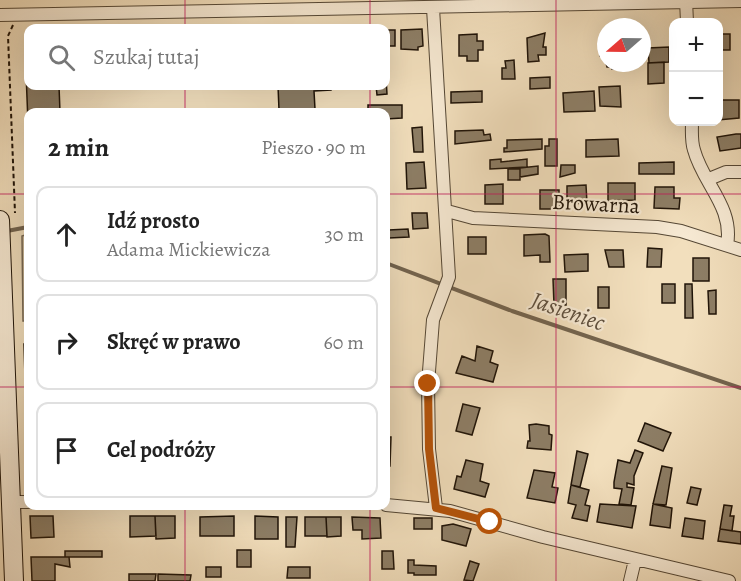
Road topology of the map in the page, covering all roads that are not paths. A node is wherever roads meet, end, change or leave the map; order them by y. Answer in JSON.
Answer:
{"nodes":[{"id":1,"x":741,"y":1,"type":"edge"},
{"id":2,"x":686,"y":2,"type":"edge"},
{"id":3,"x":426,"y":5,"type":"edge"},
{"id":4,"x":0,"y":15,"type":"edge"},
{"id":5,"x":687,"y":18,"type":"edge"},
{"id":6,"x":692,"y":126,"type":"edge"},
{"id":7,"x":741,"y":172,"type":"edge"},
{"id":8,"x":709,"y":179,"type":"junction"},
{"id":9,"x":447,"y":211,"type":"junction"},
{"id":10,"x":8,"y":221,"type":"edge"},
{"id":11,"x":727,"y":245,"type":"junction"},
{"id":12,"x":741,"y":250,"type":"edge"},
{"id":13,"x":20,"y":502,"type":"edge"},
{"id":14,"x":390,"y":505,"type":"edge"},
{"id":15,"x":436,"y":508,"type":"junction"},
{"id":16,"x":635,"y":560,"type":"junction"},
{"id":17,"x":14,"y":581,"type":"edge"},
{"id":18,"x":630,"y":581,"type":"edge"},
{"id":19,"x":729,"y":581,"type":"edge"}],
"edges":[{"from":1,"to":2,"type":"street"},
{"from":2,"to":3,"type":"street"},
{"from":2,"to":5,"type":"street"},
{"from":3,"to":4,"type":"street"},
{"from":3,"to":9,"type":"street"},
{"from":6,"to":8,"type":"street"},
{"from":7,"to":8,"type":"street"},
{"from":8,"to":11,"type":"street"},
{"from":9,"to":11,"type":"street","name":"Browarna"},
{"from":9,"to":15,"type":"street"},
{"from":10,"to":13,"type":"main road"},
{"from":11,"to":12,"type":"street","name":"Browarna"},
{"from":13,"to":17,"type":"main road"},
{"from":14,"to":15,"type":"street"},
{"from":15,"to":16,"type":"street"},
{"from":16,"to":18,"type":"street"},
{"from":16,"to":19,"type":"street"}]}
